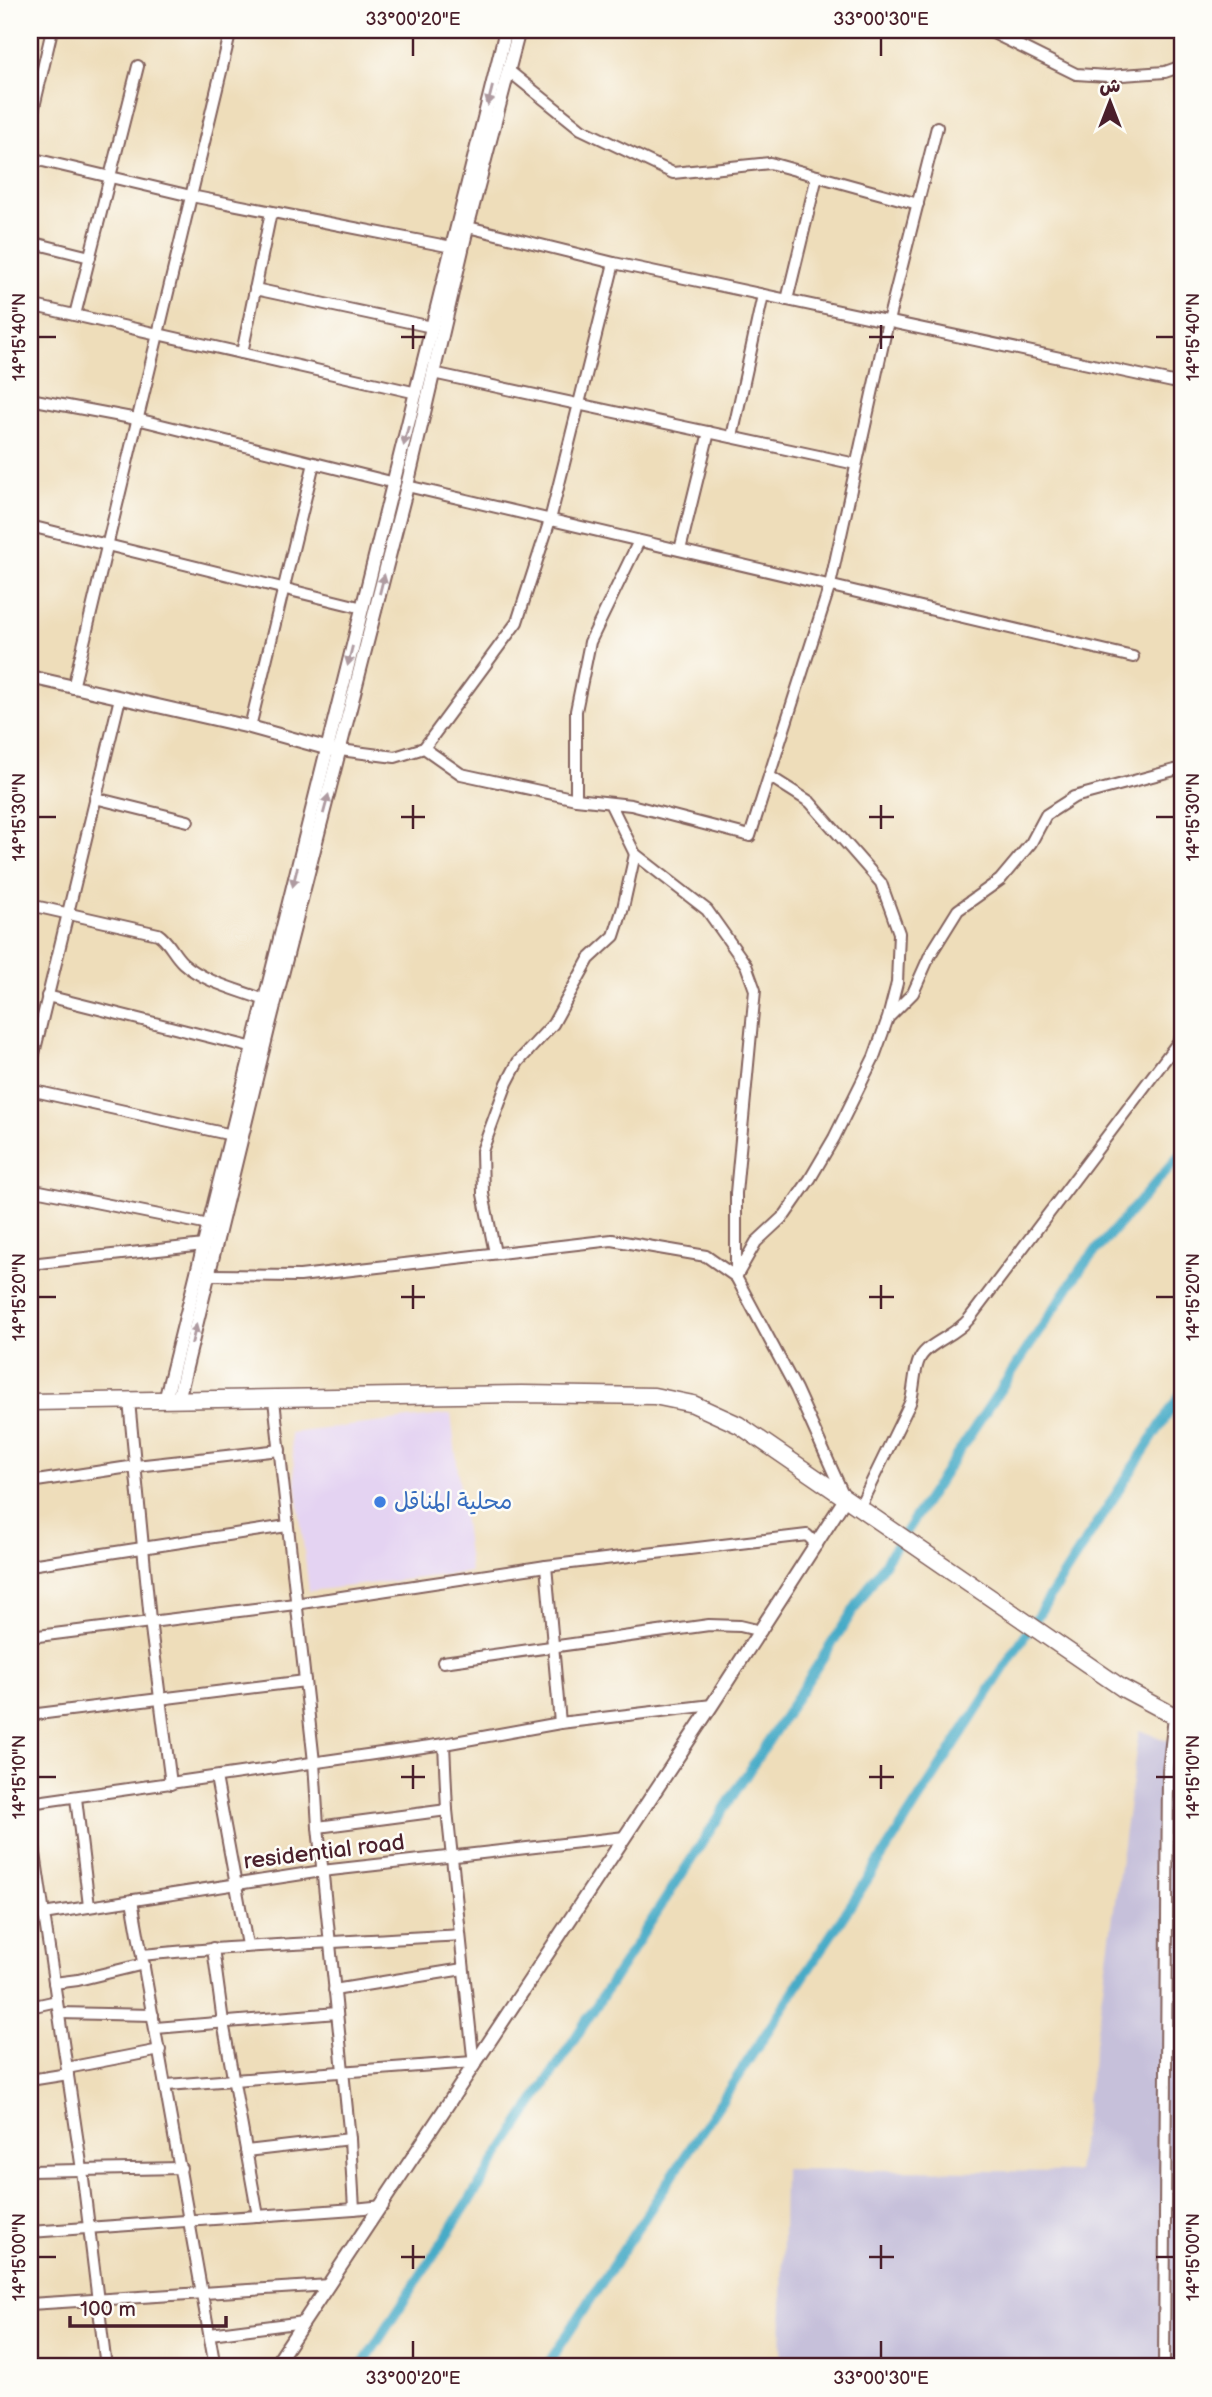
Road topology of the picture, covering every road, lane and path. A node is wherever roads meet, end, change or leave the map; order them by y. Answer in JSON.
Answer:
{"nodes":[{"id":1,"x":52,"y":30,"type":"edge"},
{"id":2,"x":231,"y":30,"type":"edge"},
{"id":3,"x":508,"y":30,"type":"edge"},
{"id":4,"x":987,"y":30,"type":"edge"},
{"id":5,"x":138,"y":66,"type":"dead end"},
{"id":6,"x":1182,"y":66,"type":"edge"},
{"id":7,"x":509,"y":71,"type":"junction"},
{"id":8,"x":30,"y":124,"type":"edge"},
{"id":9,"x":937,"y":127,"type":"dead end"},
{"id":10,"x":30,"y":159,"type":"edge"},
{"id":11,"x":817,"y":176,"type":"junction"},
{"id":12,"x":111,"y":178,"type":"junction"},
{"id":13,"x":191,"y":196,"type":"junction"},
{"id":14,"x":918,"y":204,"type":"junction"},
{"id":15,"x":271,"y":212,"type":"junction"},
{"id":16,"x":462,"y":226,"type":"junction"},
{"id":17,"x":30,"y":242,"type":"edge"},
{"id":18,"x":452,"y":247,"type":"junction"},
{"id":19,"x":90,"y":257,"type":"junction"},
{"id":20,"x":614,"y":263,"type":"junction"},
{"id":21,"x":256,"y":289,"type":"junction"},
{"id":22,"x":764,"y":295,"type":"junction"},
{"id":23,"x":787,"y":300,"type":"junction"},
{"id":24,"x":30,"y":305,"type":"edge"},
{"id":25,"x":75,"y":315,"type":"junction"},
{"id":26,"x":888,"y":321,"type":"junction"},
{"id":27,"x":432,"y":327,"type":"junction"},
{"id":28,"x":158,"y":333,"type":"junction"},
{"id":29,"x":242,"y":353,"type":"junction"},
{"id":30,"x":433,"y":373,"type":"junction"},
{"id":31,"x":1182,"y":384,"type":"edge"},
{"id":32,"x":416,"y":393,"type":"junction"},
{"id":33,"x":30,"y":399,"type":"edge"},
{"id":34,"x":579,"y":403,"type":"junction"},
{"id":35,"x":138,"y":419,"type":"junction"},
{"id":36,"x":709,"y":432,"type":"junction"},
{"id":37,"x":732,"y":437,"type":"junction"},
{"id":38,"x":314,"y":463,"type":"junction"},
{"id":39,"x":856,"y":464,"type":"junction"},
{"id":40,"x":401,"y":484,"type":"junction"},
{"id":41,"x":550,"y":520,"type":"junction"},
{"id":42,"x":30,"y":526,"type":"edge"},
{"id":43,"x":639,"y":541,"type":"junction"},
{"id":44,"x":107,"y":545,"type":"junction"},
{"id":45,"x":680,"y":550,"type":"junction"},
{"id":46,"x":830,"y":585,"type":"junction"},
{"id":47,"x":283,"y":589,"type":"junction"},
{"id":48,"x":363,"y":608,"type":"junction"},
{"id":49,"x":1133,"y":657,"type":"dead end"},
{"id":50,"x":30,"y":680,"type":"edge"},
{"id":51,"x":74,"y":688,"type":"junction"},
{"id":52,"x":120,"y":698,"type":"junction"},
{"id":53,"x":250,"y":727,"type":"junction"},
{"id":54,"x":424,"y":748,"type":"junction"},
{"id":55,"x":334,"y":750,"type":"junction"},
{"id":56,"x":1182,"y":768,"type":"edge"},
{"id":57,"x":769,"y":776,"type":"junction"},
{"id":58,"x":95,"y":798,"type":"junction"},
{"id":59,"x":576,"y":799,"type":"junction"},
{"id":60,"x":610,"y":803,"type":"junction"},
{"id":61,"x":188,"y":821,"type":"dead end"},
{"id":62,"x":635,"y":855,"type":"junction"},
{"id":63,"x":30,"y":905,"type":"edge"},
{"id":64,"x":68,"y":915,"type":"junction"},
{"id":65,"x":47,"y":996,"type":"junction"},
{"id":66,"x":265,"y":1000,"type":"junction"},
{"id":67,"x":888,"y":1018,"type":"junction"},
{"id":68,"x":1182,"y":1037,"type":"edge"},
{"id":69,"x":254,"y":1048,"type":"junction"},
{"id":70,"x":30,"y":1070,"type":"edge"},
{"id":71,"x":30,"y":1090,"type":"edge"},
{"id":72,"x":232,"y":1135,"type":"junction"},
{"id":73,"x":30,"y":1189,"type":"edge"},
{"id":74,"x":209,"y":1225,"type":"junction"},
{"id":75,"x":204,"y":1245,"type":"junction"},
{"id":76,"x":495,"y":1254,"type":"junction"},
{"id":77,"x":30,"y":1264,"type":"edge"},
{"id":78,"x":209,"y":1275,"type":"junction"},
{"id":79,"x":736,"y":1277,"type":"junction"},
{"id":80,"x":171,"y":1400,"type":"junction"},
{"id":81,"x":274,"y":1400,"type":"junction"},
{"id":82,"x":129,"y":1401,"type":"junction"},
{"id":83,"x":30,"y":1402,"type":"edge"},
{"id":84,"x":280,"y":1450,"type":"junction"},
{"id":85,"x":136,"y":1466,"type":"junction"},
{"id":86,"x":30,"y":1482,"type":"edge"},
{"id":87,"x":852,"y":1503,"type":"junction"},
{"id":88,"x":287,"y":1526,"type":"junction"},
{"id":89,"x":817,"y":1545,"type":"junction"},
{"id":90,"x":143,"y":1548,"type":"junction"},
{"id":91,"x":30,"y":1565,"type":"edge"},
{"id":92,"x":546,"y":1566,"type":"junction"},
{"id":93,"x":295,"y":1604,"type":"junction"},
{"id":94,"x":150,"y":1620,"type":"junction"},
{"id":95,"x":761,"y":1631,"type":"junction"},
{"id":96,"x":30,"y":1637,"type":"edge"},
{"id":97,"x":552,"y":1645,"type":"junction"},
{"id":98,"x":443,"y":1662,"type":"dead end"},
{"id":99,"x":305,"y":1681,"type":"junction"},
{"id":100,"x":161,"y":1699,"type":"junction"},
{"id":101,"x":712,"y":1706,"type":"junction"},
{"id":102,"x":30,"y":1715,"type":"edge"},
{"id":103,"x":1178,"y":1719,"type":"edge"},
{"id":104,"x":559,"y":1723,"type":"junction"},
{"id":105,"x":444,"y":1744,"type":"junction"},
{"id":106,"x":314,"y":1762,"type":"junction"},
{"id":107,"x":216,"y":1777,"type":"junction"},
{"id":108,"x":171,"y":1784,"type":"junction"},
{"id":109,"x":76,"y":1798,"type":"junction"},
{"id":110,"x":30,"y":1803,"type":"edge"},
{"id":111,"x":447,"y":1810,"type":"junction"},
{"id":112,"x":30,"y":1820,"type":"edge"},
{"id":113,"x":318,"y":1827,"type":"junction"},
{"id":114,"x":625,"y":1837,"type":"junction"},
{"id":115,"x":451,"y":1857,"type":"junction"},
{"id":116,"x":322,"y":1871,"type":"junction"},
{"id":117,"x":235,"y":1884,"type":"junction"},
{"id":118,"x":132,"y":1900,"type":"junction"},
{"id":119,"x":89,"y":1906,"type":"junction"},
{"id":120,"x":44,"y":1914,"type":"junction"},
{"id":121,"x":30,"y":1916,"type":"edge"},
{"id":122,"x":460,"y":1936,"type":"junction"},
{"id":123,"x":330,"y":1944,"type":"junction"},
{"id":124,"x":247,"y":1945,"type":"junction"},
{"id":125,"x":213,"y":1948,"type":"junction"},
{"id":126,"x":143,"y":1959,"type":"junction"},
{"id":127,"x":463,"y":1969,"type":"junction"},
{"id":128,"x":54,"y":1983,"type":"junction"},
{"id":129,"x":334,"y":1990,"type":"junction"},
{"id":130,"x":30,"y":2007,"type":"edge"},
{"id":131,"x":58,"y":2007,"type":"junction"},
{"id":132,"x":337,"y":2013,"type":"junction"},
{"id":133,"x":153,"y":2015,"type":"junction"},
{"id":134,"x":223,"y":2022,"type":"junction"},
{"id":135,"x":156,"y":2028,"type":"junction"},
{"id":136,"x":160,"y":2050,"type":"junction"},
{"id":137,"x":473,"y":2064,"type":"junction"},
{"id":138,"x":68,"y":2071,"type":"junction"},
{"id":139,"x":343,"y":2073,"type":"junction"},
{"id":140,"x":30,"y":2080,"type":"edge"},
{"id":141,"x":233,"y":2080,"type":"junction"},
{"id":142,"x":167,"y":2085,"type":"junction"},
{"id":143,"x":350,"y":2139,"type":"junction"},
{"id":144,"x":246,"y":2151,"type":"junction"},
{"id":145,"x":181,"y":2168,"type":"junction"},
{"id":146,"x":82,"y":2170,"type":"junction"},
{"id":147,"x":30,"y":2171,"type":"edge"},
{"id":148,"x":383,"y":2206,"type":"junction"},
{"id":149,"x":354,"y":2209,"type":"junction"},
{"id":150,"x":258,"y":2217,"type":"junction"},
{"id":151,"x":189,"y":2222,"type":"junction"},
{"id":152,"x":90,"y":2229,"type":"junction"},
{"id":153,"x":30,"y":2232,"type":"edge"},
{"id":154,"x":330,"y":2285,"type":"junction"},
{"id":155,"x":204,"y":2294,"type":"junction"},
{"id":156,"x":99,"y":2300,"type":"junction"},
{"id":157,"x":30,"y":2304,"type":"edge"},
{"id":158,"x":304,"y":2322,"type":"junction"},
{"id":159,"x":210,"y":2334,"type":"junction"},
{"id":160,"x":106,"y":2367,"type":"edge"},
{"id":161,"x":215,"y":2367,"type":"edge"},
{"id":162,"x":274,"y":2367,"type":"edge"},
{"id":163,"x":1164,"y":2367,"type":"edge"}],
"edges":[{"from":1,"to":8,"type":"street"},
{"from":2,"to":13,"type":"street"},
{"from":3,"to":7,"type":"street"},
{"from":3,"to":16,"type":"street","one_way":true},
{"from":4,"to":6,"type":"street"},
{"from":5,"to":12,"type":"street"},
{"from":7,"to":11,"type":"street"},
{"from":7,"to":16,"type":"street"},
{"from":9,"to":14,"type":"street"},
{"from":10,"to":12,"type":"street"},
{"from":11,"to":14,"type":"street"},
{"from":11,"to":23,"type":"street"},
{"from":12,"to":13,"type":"street"},
{"from":12,"to":19,"type":"street"},
{"from":13,"to":15,"type":"street"},
{"from":13,"to":28,"type":"street"},
{"from":14,"to":26,"type":"street"},
{"from":15,"to":18,"type":"street"},
{"from":15,"to":21,"type":"street"},
{"from":16,"to":18,"type":"street"},
{"from":16,"to":20,"type":"street"},
{"from":16,"to":30,"type":"street"},
{"from":17,"to":19,"type":"street"},
{"from":18,"to":27,"type":"street"},
{"from":19,"to":25,"type":"street"},
{"from":20,"to":22,"type":"street"},
{"from":20,"to":34,"type":"street"},
{"from":21,"to":27,"type":"street"},
{"from":21,"to":29,"type":"street"},
{"from":22,"to":23,"type":"street"},
{"from":22,"to":37,"type":"street"},
{"from":23,"to":26,"type":"street"},
{"from":24,"to":25,"type":"street"},
{"from":25,"to":28,"type":"street"},
{"from":26,"to":31,"type":"street"},
{"from":26,"to":39,"type":"street"},
{"from":27,"to":32,"type":"street"},
{"from":28,"to":29,"type":"street"},
{"from":28,"to":35,"type":"street"},
{"from":29,"to":32,"type":"street"},
{"from":30,"to":34,"type":"street"},
{"from":30,"to":40,"type":"street"},
{"from":32,"to":40,"type":"street","one_way":true},
{"from":33,"to":35,"type":"street"},
{"from":34,"to":36,"type":"street"},
{"from":34,"to":41,"type":"street"},
{"from":35,"to":38,"type":"street"},
{"from":35,"to":44,"type":"street"},
{"from":36,"to":37,"type":"street"},
{"from":36,"to":45,"type":"street"},
{"from":37,"to":39,"type":"street"},
{"from":38,"to":40,"type":"street"},
{"from":38,"to":47,"type":"street"},
{"from":39,"to":46,"type":"street"},
{"from":40,"to":41,"type":"street"},
{"from":40,"to":48,"type":"street"},
{"from":55,"to":40,"type":"street","one_way":true},
{"from":41,"to":43,"type":"street"},
{"from":41,"to":54,"type":"street"},
{"from":42,"to":44,"type":"street"},
{"from":43,"to":45,"type":"street"},
{"from":43,"to":59,"type":"street"},
{"from":44,"to":47,"type":"street"},
{"from":44,"to":51,"type":"street"},
{"from":45,"to":46,"type":"street"},
{"from":46,"to":49,"type":"street"},
{"from":46,"to":57,"type":"street"},
{"from":47,"to":48,"type":"street"},
{"from":47,"to":53,"type":"street"},
{"from":48,"to":55,"type":"street","one_way":true},
{"from":50,"to":51,"type":"street"},
{"from":51,"to":52,"type":"street"},
{"from":52,"to":53,"type":"street"},
{"from":52,"to":58,"type":"street"},
{"from":53,"to":55,"type":"street"},
{"from":54,"to":55,"type":"street"},
{"from":54,"to":59,"type":"street"},
{"from":55,"to":66,"type":"street","one_way":true},
{"from":78,"to":55,"type":"street","one_way":true},
{"from":56,"to":67,"type":"street"},
{"from":57,"to":60,"type":"street"},
{"from":57,"to":67,"type":"street"},
{"from":58,"to":61,"type":"street"},
{"from":58,"to":64,"type":"street"},
{"from":59,"to":60,"type":"street"},
{"from":60,"to":62,"type":"street"},
{"from":62,"to":76,"type":"street"},
{"from":62,"to":79,"type":"street"},
{"from":63,"to":64,"type":"street"},
{"from":64,"to":65,"type":"street"},
{"from":64,"to":66,"type":"street"},
{"from":65,"to":69,"type":"street"},
{"from":65,"to":70,"type":"street"},
{"from":66,"to":69,"type":"street"},
{"from":67,"to":79,"type":"street"},
{"from":68,"to":87,"type":"street"},
{"from":69,"to":72,"type":"street"},
{"from":71,"to":72,"type":"street"},
{"from":72,"to":74,"type":"street"},
{"from":73,"to":74,"type":"street"},
{"from":74,"to":75,"type":"street"},
{"from":75,"to":77,"type":"street"},
{"from":75,"to":80,"type":"street"},
{"from":76,"to":78,"type":"street"},
{"from":76,"to":79,"type":"street"},
{"from":80,"to":78,"type":"street","one_way":true},
{"from":79,"to":87,"type":"street"},
{"from":80,"to":81,"type":"main road"},
{"from":80,"to":82,"type":"main road"},
{"from":81,"to":84,"type":"street"},
{"from":81,"to":87,"type":"main road"},
{"from":82,"to":83,"type":"main road"},
{"from":82,"to":85,"type":"street"},
{"from":84,"to":85,"type":"street"},
{"from":84,"to":88,"type":"street"},
{"from":85,"to":86,"type":"street"},
{"from":85,"to":90,"type":"street"},
{"from":87,"to":89,"type":"street"},
{"from":87,"to":103,"type":"main road"},
{"from":88,"to":90,"type":"street"},
{"from":88,"to":93,"type":"street"},
{"from":89,"to":92,"type":"street"},
{"from":89,"to":95,"type":"street"},
{"from":90,"to":91,"type":"street"},
{"from":90,"to":94,"type":"street"},
{"from":92,"to":93,"type":"street"},
{"from":92,"to":97,"type":"street"},
{"from":93,"to":94,"type":"street"},
{"from":93,"to":99,"type":"street"},
{"from":94,"to":96,"type":"street"},
{"from":94,"to":100,"type":"street"},
{"from":95,"to":97,"type":"street"},
{"from":95,"to":101,"type":"street"},
{"from":97,"to":98,"type":"street"},
{"from":97,"to":104,"type":"street"},
{"from":99,"to":100,"type":"street"},
{"from":99,"to":106,"type":"street"},
{"from":100,"to":102,"type":"street"},
{"from":100,"to":108,"type":"street"},
{"from":101,"to":104,"type":"street"},
{"from":101,"to":114,"type":"street"},
{"from":103,"to":163,"type":"street"},
{"from":104,"to":105,"type":"street"},
{"from":105,"to":106,"type":"street"},
{"from":105,"to":111,"type":"street"},
{"from":106,"to":107,"type":"street"},
{"from":106,"to":113,"type":"street"},
{"from":107,"to":108,"type":"street"},
{"from":107,"to":117,"type":"street"},
{"from":108,"to":109,"type":"street"},
{"from":109,"to":110,"type":"street"},
{"from":109,"to":119,"type":"street"},
{"from":111,"to":113,"type":"street"},
{"from":111,"to":115,"type":"street"},
{"from":112,"to":120,"type":"street"},
{"from":113,"to":116,"type":"street"},
{"from":114,"to":115,"type":"street","name":"residential road"},
{"from":114,"to":137,"type":"street"},
{"from":115,"to":116,"type":"street","name":"residential road"},
{"from":115,"to":122,"type":"street"},
{"from":116,"to":117,"type":"street","name":"residential road"},
{"from":116,"to":123,"type":"street"},
{"from":117,"to":118,"type":"street","name":"residential road"},
{"from":117,"to":124,"type":"street"},
{"from":118,"to":119,"type":"street","name":"residential road"},
{"from":118,"to":126,"type":"street"},
{"from":119,"to":120,"type":"street","name":"residential road"},
{"from":120,"to":121,"type":"street","name":"residential road"},
{"from":120,"to":128,"type":"street"},
{"from":122,"to":123,"type":"street"},
{"from":122,"to":127,"type":"street"},
{"from":123,"to":124,"type":"street"},
{"from":123,"to":129,"type":"street"},
{"from":124,"to":125,"type":"street"},
{"from":125,"to":126,"type":"street"},
{"from":125,"to":134,"type":"street"},
{"from":126,"to":128,"type":"street"},
{"from":126,"to":133,"type":"street"},
{"from":127,"to":129,"type":"street"},
{"from":127,"to":137,"type":"street"},
{"from":128,"to":131,"type":"street"},
{"from":129,"to":132,"type":"street"},
{"from":130,"to":131,"type":"street"},
{"from":131,"to":133,"type":"street"},
{"from":131,"to":138,"type":"street"},
{"from":132,"to":134,"type":"street"},
{"from":132,"to":139,"type":"street"},
{"from":133,"to":135,"type":"street"},
{"from":134,"to":135,"type":"street"},
{"from":134,"to":141,"type":"street"},
{"from":135,"to":136,"type":"street"},
{"from":136,"to":138,"type":"street"},
{"from":136,"to":142,"type":"street"},
{"from":137,"to":139,"type":"street"},
{"from":137,"to":148,"type":"street"},
{"from":138,"to":140,"type":"street"},
{"from":138,"to":146,"type":"street"},
{"from":139,"to":141,"type":"street"},
{"from":139,"to":143,"type":"street"},
{"from":141,"to":142,"type":"street"},
{"from":141,"to":144,"type":"street"},
{"from":142,"to":145,"type":"street"},
{"from":143,"to":144,"type":"street"},
{"from":143,"to":149,"type":"street"},
{"from":144,"to":150,"type":"street"},
{"from":145,"to":146,"type":"street"},
{"from":145,"to":151,"type":"street"},
{"from":146,"to":147,"type":"street"},
{"from":146,"to":152,"type":"street"},
{"from":148,"to":149,"type":"street"},
{"from":148,"to":154,"type":"street"},
{"from":149,"to":150,"type":"street"},
{"from":150,"to":151,"type":"street"},
{"from":151,"to":152,"type":"street"},
{"from":151,"to":155,"type":"street"},
{"from":152,"to":153,"type":"street"},
{"from":152,"to":156,"type":"street"},
{"from":154,"to":155,"type":"street"},
{"from":154,"to":158,"type":"street"},
{"from":155,"to":156,"type":"street"},
{"from":155,"to":159,"type":"street"},
{"from":156,"to":157,"type":"street"},
{"from":156,"to":160,"type":"street"},
{"from":158,"to":159,"type":"street"},
{"from":158,"to":162,"type":"street"},
{"from":159,"to":161,"type":"street"}]}
